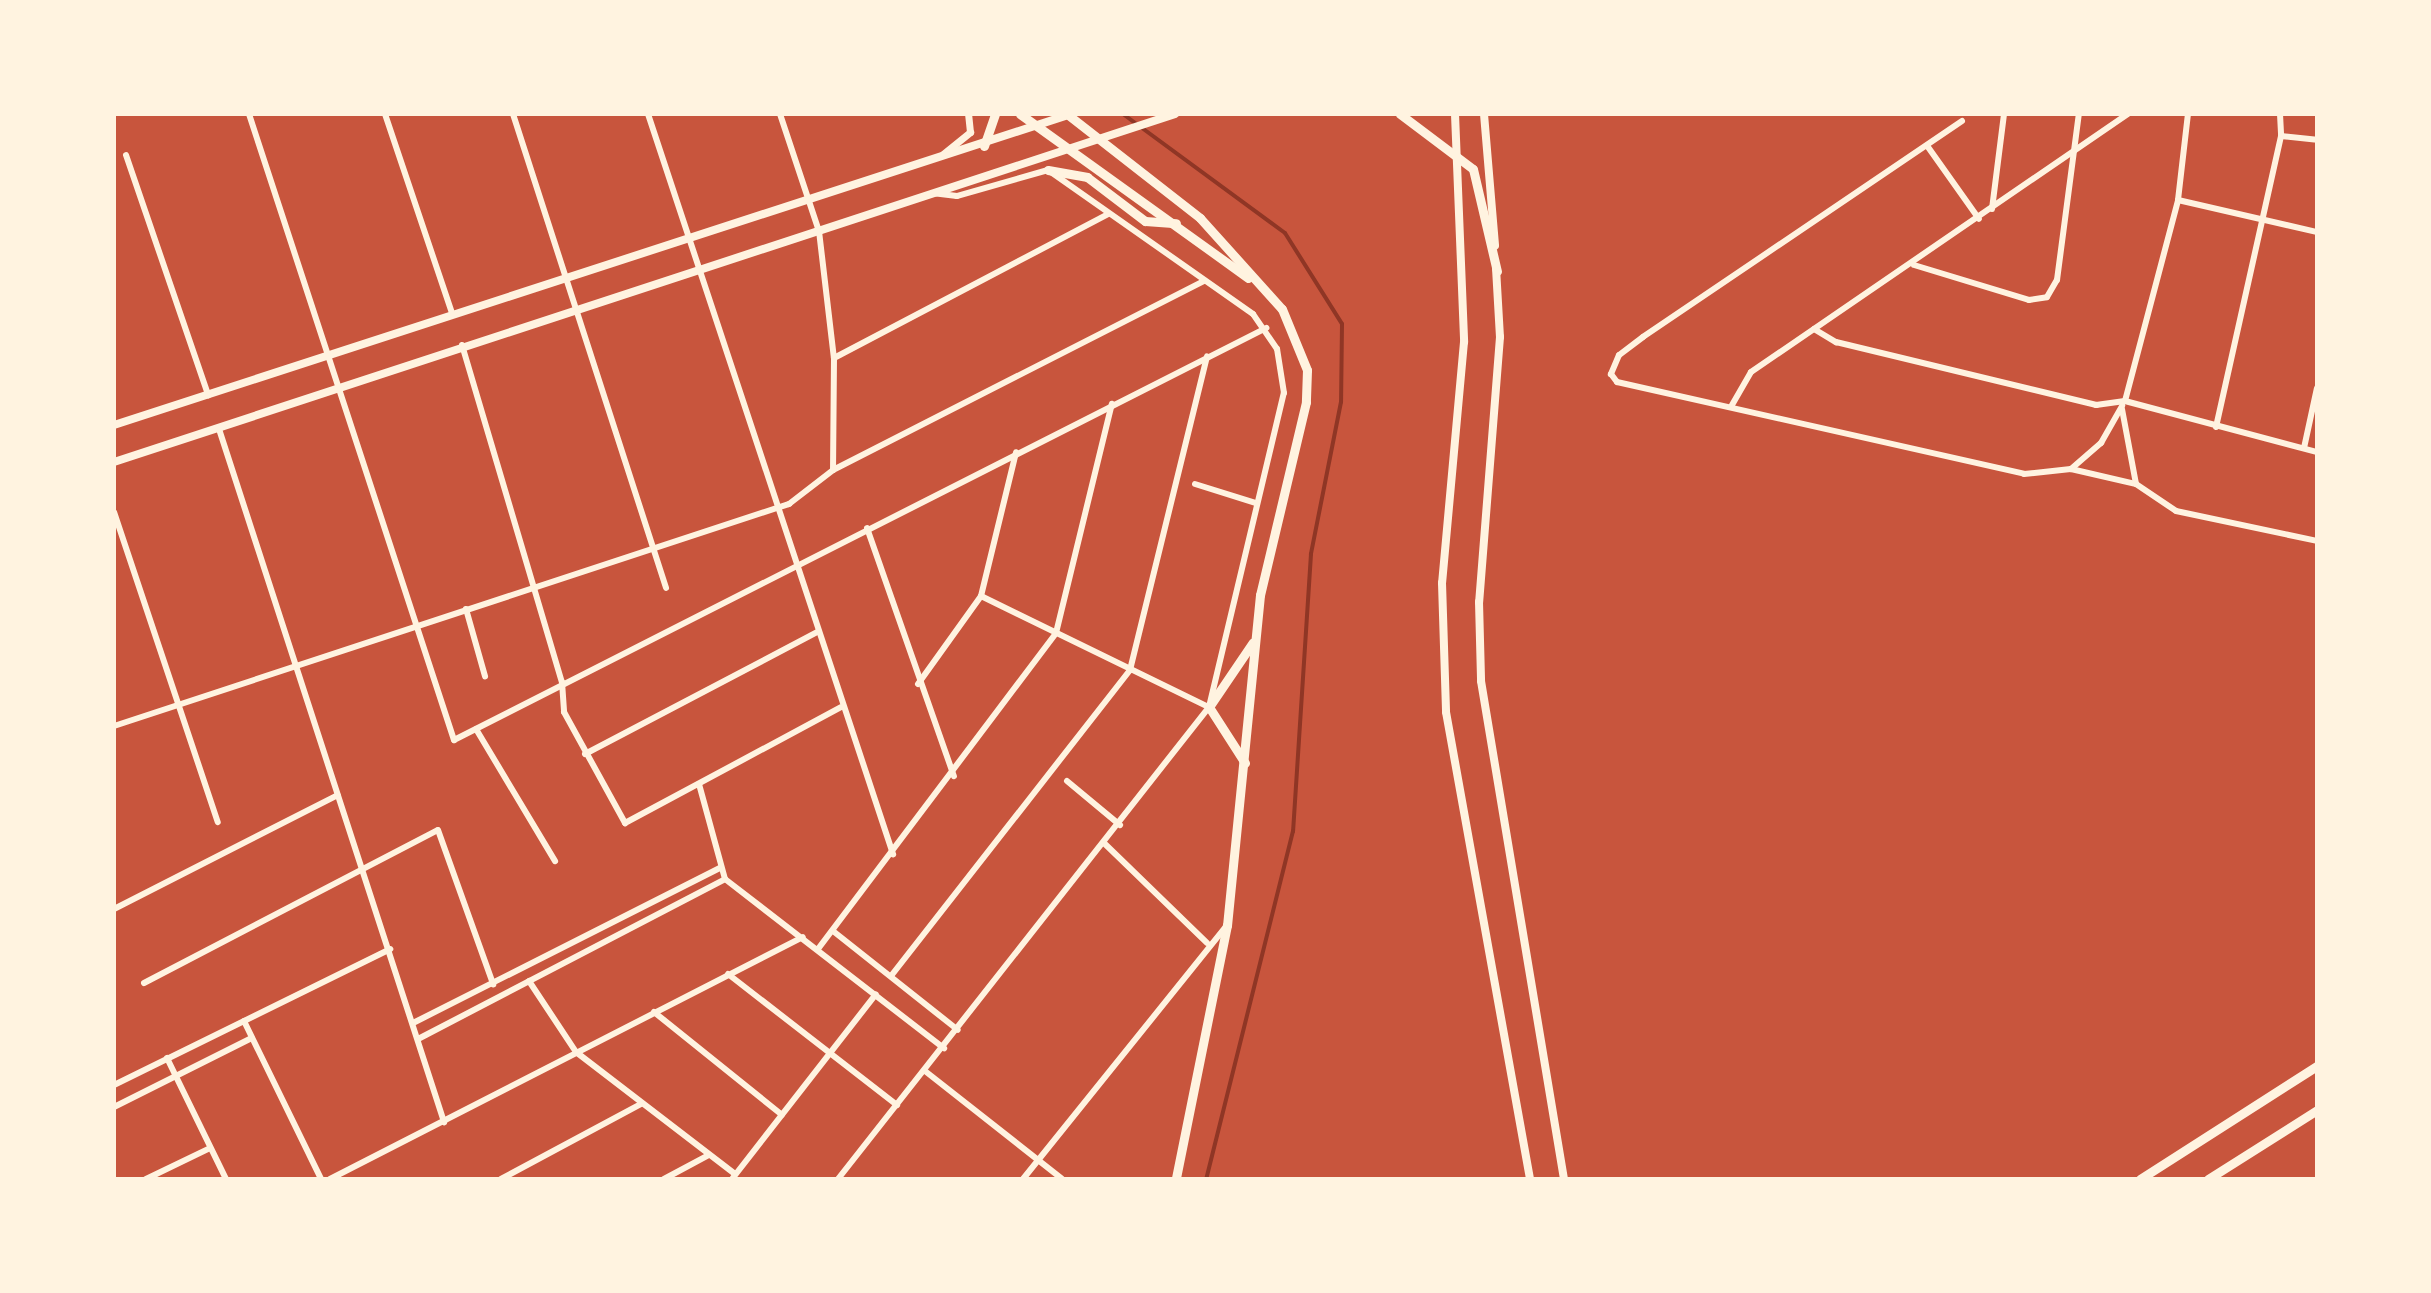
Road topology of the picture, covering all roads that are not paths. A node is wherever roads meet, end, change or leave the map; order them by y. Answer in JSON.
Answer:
{"nodes":[{"id":1,"x":249,"y":114,"type":"edge"},
{"id":2,"x":385,"y":114,"type":"edge"},
{"id":3,"x":513,"y":114,"type":"edge"},
{"id":4,"x":648,"y":114,"type":"edge"},
{"id":5,"x":780,"y":114,"type":"edge"},
{"id":6,"x":968,"y":114,"type":"edge"},
{"id":7,"x":995,"y":114,"type":"edge"},
{"id":8,"x":1020,"y":114,"type":"edge"},
{"id":9,"x":1070,"y":114,"type":"edge"},
{"id":10,"x":1400,"y":114,"type":"edge"},
{"id":11,"x":1455,"y":114,"type":"edge"},
{"id":12,"x":1484,"y":114,"type":"edge"},
{"id":13,"x":2004,"y":114,"type":"edge"},
{"id":14,"x":2079,"y":114,"type":"edge"},
{"id":15,"x":2128,"y":114,"type":"edge"},
{"id":16,"x":2188,"y":114,"type":"edge"},
{"id":17,"x":2280,"y":114,"type":"edge"},
{"id":18,"x":1173,"y":115,"type":"edge"},
{"id":19,"x":1962,"y":121,"type":"dead end"},
{"id":20,"x":1041,"y":128,"type":"junction"},
{"id":21,"x":2281,"y":136,"type":"junction"},
{"id":22,"x":2317,"y":140,"type":"edge"},
{"id":23,"x":984,"y":146,"type":"junction"},
{"id":24,"x":1928,"y":147,"type":"junction"},
{"id":25,"x":1072,"y":150,"type":"junction"},
{"id":26,"x":1458,"y":152,"type":"junction"},
{"id":27,"x":2076,"y":153,"type":"junction"},
{"id":28,"x":126,"y":155,"type":"dead end"},
{"id":29,"x":930,"y":162,"type":"junction"},
{"id":30,"x":1048,"y":170,"type":"junction"},
{"id":31,"x":932,"y":193,"type":"junction"},
{"id":32,"x":807,"y":200,"type":"junction"},
{"id":33,"x":2178,"y":200,"type":"junction"},
{"id":34,"x":1992,"y":209,"type":"junction"},
{"id":35,"x":1108,"y":214,"type":"junction"},
{"id":36,"x":2260,"y":218,"type":"junction"},
{"id":37,"x":1979,"y":219,"type":"junction"},
{"id":38,"x":1177,"y":223,"type":"junction"},
{"id":39,"x":819,"y":231,"type":"junction"},
{"id":40,"x":2317,"y":232,"type":"edge"},
{"id":41,"x":686,"y":237,"type":"junction"},
{"id":42,"x":1914,"y":265,"type":"junction"},
{"id":43,"x":696,"y":270,"type":"junction"},
{"id":44,"x":1497,"y":271,"type":"junction"},
{"id":45,"x":569,"y":274,"type":"junction"},
{"id":46,"x":1204,"y":281,"type":"junction"},
{"id":47,"x":1267,"y":292,"type":"junction"},
{"id":48,"x":579,"y":307,"type":"junction"},
{"id":49,"x":452,"y":313,"type":"junction"},
{"id":50,"x":1266,"y":328,"type":"junction"},
{"id":51,"x":1814,"y":329,"type":"junction"},
{"id":52,"x":462,"y":345,"type":"junction"},
{"id":53,"x":329,"y":356,"type":"junction"},
{"id":54,"x":1207,"y":356,"type":"junction"},
{"id":55,"x":834,"y":358,"type":"junction"},
{"id":56,"x":341,"y":388,"type":"junction"},
{"id":57,"x":2317,"y":388,"type":"edge"},
{"id":58,"x":208,"y":395,"type":"junction"},
{"id":59,"x":2123,"y":403,"type":"junction"},
{"id":60,"x":1112,"y":404,"type":"junction"},
{"id":61,"x":1732,"y":405,"type":"junction"},
{"id":62,"x":114,"y":425,"type":"edge"},
{"id":63,"x":2216,"y":427,"type":"junction"},
{"id":64,"x":219,"y":429,"type":"junction"},
{"id":65,"x":2304,"y":448,"type":"junction"},
{"id":66,"x":1016,"y":452,"type":"junction"},
{"id":67,"x":2317,"y":452,"type":"edge"},
{"id":68,"x":114,"y":462,"type":"edge"},
{"id":69,"x":2071,"y":469,"type":"junction"},
{"id":70,"x":833,"y":470,"type":"junction"},
{"id":71,"x":1195,"y":484,"type":"dead end"},
{"id":72,"x":2136,"y":484,"type":"junction"},
{"id":73,"x":1256,"y":503,"type":"junction"},
{"id":74,"x":774,"y":510,"type":"junction"},
{"id":75,"x":114,"y":512,"type":"edge"},
{"id":76,"x":867,"y":528,"type":"junction"},
{"id":77,"x":2317,"y":541,"type":"edge"},
{"id":78,"x":653,"y":546,"type":"junction"},
{"id":79,"x":793,"y":567,"type":"junction"},
{"id":80,"x":535,"y":586,"type":"junction"},
{"id":81,"x":666,"y":588,"type":"dead end"},
{"id":82,"x":981,"y":596,"type":"junction"},
{"id":83,"x":466,"y":609,"type":"junction"},
{"id":84,"x":418,"y":625,"type":"junction"},
{"id":85,"x":817,"y":632,"type":"junction"},
{"id":86,"x":1056,"y":633,"type":"junction"},
{"id":87,"x":1255,"y":639,"type":"junction"},
{"id":88,"x":298,"y":667,"type":"junction"},
{"id":89,"x":1130,"y":670,"type":"junction"},
{"id":90,"x":485,"y":676,"type":"dead end"},
{"id":91,"x":562,"y":682,"type":"junction"},
{"id":92,"x":918,"y":685,"type":"junction"},
{"id":93,"x":179,"y":706,"type":"junction"},
{"id":94,"x":841,"y":707,"type":"junction"},
{"id":95,"x":1209,"y":707,"type":"junction"},
{"id":96,"x":114,"y":726,"type":"edge"},
{"id":97,"x":476,"y":729,"type":"junction"},
{"id":98,"x":585,"y":754,"type":"junction"},
{"id":99,"x":1247,"y":768,"type":"junction"},
{"id":100,"x":954,"y":776,"type":"junction"},
{"id":101,"x":1067,"y":781,"type":"dead end"},
{"id":102,"x":699,"y":784,"type":"junction"},
{"id":103,"x":338,"y":795,"type":"junction"},
{"id":104,"x":218,"y":822,"type":"dead end"},
{"id":105,"x":1120,"y":825,"type":"junction"},
{"id":106,"x":1105,"y":844,"type":"junction"},
{"id":107,"x":893,"y":854,"type":"junction"},
{"id":108,"x":555,"y":861,"type":"dead end"},
{"id":109,"x":365,"y":868,"type":"junction"},
{"id":110,"x":720,"y":868,"type":"junction"},
{"id":111,"x":725,"y":879,"type":"junction"},
{"id":112,"x":114,"y":909,"type":"edge"},
{"id":113,"x":1227,"y":925,"type":"junction"},
{"id":114,"x":833,"y":931,"type":"junction"},
{"id":115,"x":803,"y":937,"type":"junction"},
{"id":116,"x":1207,"y":943,"type":"junction"},
{"id":117,"x":390,"y":949,"type":"junction"},
{"id":118,"x":818,"y":949,"type":"junction"},
{"id":119,"x":728,"y":974,"type":"junction"},
{"id":120,"x":891,"y":976,"type":"junction"},
{"id":121,"x":529,"y":981,"type":"junction"},
{"id":122,"x":144,"y":983,"type":"dead end"},
{"id":123,"x":493,"y":984,"type":"junction"},
{"id":124,"x":876,"y":994,"type":"junction"},
{"id":125,"x":654,"y":1012,"type":"junction"},
{"id":126,"x":244,"y":1021,"type":"junction"},
{"id":127,"x":415,"y":1022,"type":"junction"},
{"id":128,"x":958,"y":1030,"type":"junction"},
{"id":129,"x":252,"y":1038,"type":"junction"},
{"id":130,"x":420,"y":1038,"type":"junction"},
{"id":131,"x":944,"y":1048,"type":"junction"},
{"id":132,"x":576,"y":1052,"type":"junction"},
{"id":133,"x":829,"y":1054,"type":"junction"},
{"id":134,"x":167,"y":1058,"type":"junction"},
{"id":135,"x":2317,"y":1066,"type":"edge"},
{"id":136,"x":925,"y":1071,"type":"junction"},
{"id":137,"x":176,"y":1077,"type":"junction"},
{"id":138,"x":114,"y":1085,"type":"edge"},
{"id":139,"x":641,"y":1104,"type":"junction"},
{"id":140,"x":897,"y":1105,"type":"junction"},
{"id":141,"x":114,"y":1107,"type":"edge"},
{"id":142,"x":2317,"y":1110,"type":"edge"},
{"id":143,"x":782,"y":1115,"type":"junction"},
{"id":144,"x":444,"y":1122,"type":"junction"},
{"id":145,"x":210,"y":1148,"type":"junction"},
{"id":146,"x":709,"y":1155,"type":"junction"},
{"id":147,"x":1039,"y":1160,"type":"junction"},
{"id":148,"x":342,"y":1176,"type":"edge"},
{"id":149,"x":734,"y":1177,"type":"edge"},
{"id":150,"x":146,"y":1179,"type":"edge"},
{"id":151,"x":226,"y":1179,"type":"edge"},
{"id":152,"x":321,"y":1179,"type":"edge"},
{"id":153,"x":330,"y":1179,"type":"edge"},
{"id":154,"x":501,"y":1179,"type":"edge"},
{"id":155,"x":664,"y":1179,"type":"edge"},
{"id":156,"x":838,"y":1179,"type":"edge"},
{"id":157,"x":1023,"y":1179,"type":"edge"},
{"id":158,"x":1062,"y":1179,"type":"edge"},
{"id":159,"x":1176,"y":1179,"type":"edge"},
{"id":160,"x":1530,"y":1179,"type":"edge"},
{"id":161,"x":1564,"y":1179,"type":"edge"},
{"id":162,"x":2140,"y":1179,"type":"edge"},
{"id":163,"x":2208,"y":1179,"type":"edge"}],
"edges":[{"from":1,"to":53,"type":"street"},
{"from":2,"to":49,"type":"street"},
{"from":3,"to":45,"type":"street"},
{"from":4,"to":41,"type":"street"},
{"from":5,"to":32,"type":"street"},
{"from":6,"to":29,"type":"street"},
{"from":7,"to":23,"type":"main road"},
{"from":8,"to":20,"type":"main road"},
{"from":9,"to":20,"type":"main road"},
{"from":9,"to":47,"type":"main road"},
{"from":10,"to":26,"type":"main road"},
{"from":11,"to":26,"type":"main road"},
{"from":12,"to":44,"type":"main road"},
{"from":13,"to":34,"type":"street"},
{"from":14,"to":27,"type":"street"},
{"from":15,"to":27,"type":"street"},
{"from":16,"to":33,"type":"street"},
{"from":17,"to":21,"type":"street"},
{"from":18,"to":25,"type":"main road"},
{"from":19,"to":24,"type":"street"},
{"from":20,"to":23,"type":"main road"},
{"from":20,"to":25,"type":"main road"},
{"from":21,"to":22,"type":"street"},
{"from":21,"to":36,"type":"street"},
{"from":23,"to":29,"type":"main road"},
{"from":24,"to":37,"type":"street"},
{"from":24,"to":61,"type":"street"},
{"from":25,"to":31,"type":"main road"},
{"from":25,"to":38,"type":"main road"},
{"from":26,"to":44,"type":"main road"},
{"from":26,"to":160,"type":"main road"},
{"from":27,"to":34,"type":"street"},
{"from":27,"to":42,"type":"street"},
{"from":28,"to":58,"type":"street"},
{"from":29,"to":32,"type":"main road"},
{"from":30,"to":31,"type":"street"},
{"from":30,"to":35,"type":"street"},
{"from":30,"to":38,"type":"main road"},
{"from":31,"to":39,"type":"main road"},
{"from":32,"to":39,"type":"street"},
{"from":32,"to":41,"type":"main road"},
{"from":33,"to":36,"type":"street"},
{"from":33,"to":59,"type":"street"},
{"from":34,"to":37,"type":"street"},
{"from":35,"to":46,"type":"street"},
{"from":35,"to":55,"type":"street"},
{"from":36,"to":40,"type":"street"},
{"from":36,"to":63,"type":"street"},
{"from":37,"to":42,"type":"street"},
{"from":38,"to":47,"type":"main road"},
{"from":39,"to":43,"type":"main road"},
{"from":39,"to":55,"type":"street"},
{"from":41,"to":43,"type":"street"},
{"from":41,"to":45,"type":"main road"},
{"from":42,"to":51,"type":"street"},
{"from":43,"to":48,"type":"main road"},
{"from":43,"to":74,"type":"street"},
{"from":44,"to":161,"type":"main road"},
{"from":45,"to":48,"type":"street"},
{"from":45,"to":49,"type":"main road"},
{"from":46,"to":50,"type":"street"},
{"from":46,"to":70,"type":"street"},
{"from":47,"to":87,"type":"main road"},
{"from":48,"to":52,"type":"main road"},
{"from":48,"to":78,"type":"street"},
{"from":49,"to":53,"type":"main road"},
{"from":50,"to":54,"type":"street"},
{"from":50,"to":73,"type":"street"},
{"from":51,"to":59,"type":"street"},
{"from":51,"to":61,"type":"street"},
{"from":52,"to":56,"type":"main road"},
{"from":52,"to":80,"type":"street"},
{"from":53,"to":56,"type":"street"},
{"from":53,"to":58,"type":"main road"},
{"from":54,"to":60,"type":"street"},
{"from":54,"to":89,"type":"street"},
{"from":55,"to":70,"type":"street"},
{"from":56,"to":64,"type":"main road"},
{"from":56,"to":84,"type":"street"},
{"from":57,"to":65,"type":"street"},
{"from":58,"to":62,"type":"main road"},
{"from":59,"to":63,"type":"street"},
{"from":59,"to":69,"type":"street"},
{"from":59,"to":72,"type":"street"},
{"from":60,"to":66,"type":"street"},
{"from":60,"to":86,"type":"street"},
{"from":61,"to":69,"type":"street"},
{"from":63,"to":65,"type":"street"},
{"from":64,"to":68,"type":"main road"},
{"from":64,"to":88,"type":"street"},
{"from":65,"to":67,"type":"street"},
{"from":66,"to":76,"type":"street"},
{"from":66,"to":82,"type":"street"},
{"from":69,"to":72,"type":"street"},
{"from":70,"to":74,"type":"street"},
{"from":71,"to":73,"type":"street"},
{"from":72,"to":77,"type":"street"},
{"from":73,"to":95,"type":"street"},
{"from":74,"to":78,"type":"street"},
{"from":74,"to":79,"type":"street"},
{"from":75,"to":93,"type":"street"},
{"from":76,"to":79,"type":"street"},
{"from":76,"to":92,"type":"street"},
{"from":78,"to":80,"type":"street"},
{"from":78,"to":81,"type":"street"},
{"from":79,"to":85,"type":"street"},
{"from":79,"to":91,"type":"street"},
{"from":80,"to":83,"type":"street"},
{"from":80,"to":91,"type":"street"},
{"from":82,"to":86,"type":"street"},
{"from":82,"to":92,"type":"street"},
{"from":83,"to":84,"type":"street"},
{"from":83,"to":90,"type":"street"},
{"from":84,"to":88,"type":"street"},
{"from":84,"to":97,"type":"street"},
{"from":85,"to":94,"type":"street"},
{"from":85,"to":98,"type":"street"},
{"from":86,"to":89,"type":"street"},
{"from":86,"to":100,"type":"street"},
{"from":87,"to":95,"type":"main road"},
{"from":87,"to":99,"type":"main road"},
{"from":88,"to":93,"type":"street"},
{"from":88,"to":103,"type":"street"},
{"from":89,"to":95,"type":"street"},
{"from":89,"to":120,"type":"street"},
{"from":91,"to":97,"type":"street"},
{"from":91,"to":98,"type":"street"},
{"from":92,"to":100,"type":"street"},
{"from":93,"to":96,"type":"street"},
{"from":93,"to":104,"type":"street"},
{"from":94,"to":102,"type":"street"},
{"from":94,"to":107,"type":"street"},
{"from":95,"to":99,"type":"main road"},
{"from":95,"to":105,"type":"street"},
{"from":97,"to":108,"type":"street"},
{"from":98,"to":102,"type":"street"},
{"from":99,"to":113,"type":"main road"},
{"from":100,"to":107,"type":"street"},
{"from":101,"to":105,"type":"street"},
{"from":102,"to":110,"type":"street"},
{"from":103,"to":109,"type":"street"},
{"from":103,"to":112,"type":"street"},
{"from":105,"to":106,"type":"street"},
{"from":106,"to":116,"type":"street"},
{"from":106,"to":128,"type":"street"},
{"from":107,"to":114,"type":"street"},
{"from":109,"to":117,"type":"street"},
{"from":109,"to":122,"type":"street"},
{"from":109,"to":123,"type":"street"},
{"from":110,"to":111,"type":"street"},
{"from":110,"to":123,"type":"street"},
{"from":111,"to":115,"type":"street"},
{"from":111,"to":121,"type":"street"},
{"from":113,"to":116,"type":"street"},
{"from":113,"to":159,"type":"main road"},
{"from":114,"to":118,"type":"street"},
{"from":114,"to":120,"type":"street"},
{"from":115,"to":118,"type":"street"},
{"from":115,"to":119,"type":"street"},
{"from":116,"to":147,"type":"street"},
{"from":117,"to":126,"type":"street"},
{"from":117,"to":127,"type":"street"},
{"from":118,"to":124,"type":"street"},
{"from":119,"to":125,"type":"street"},
{"from":119,"to":133,"type":"street"},
{"from":120,"to":128,"type":"street"},
{"from":121,"to":130,"type":"street"},
{"from":121,"to":132,"type":"street"},
{"from":123,"to":127,"type":"street"},
{"from":124,"to":131,"type":"street"},
{"from":124,"to":133,"type":"street"},
{"from":125,"to":132,"type":"street"},
{"from":125,"to":143,"type":"street"},
{"from":126,"to":129,"type":"street"},
{"from":126,"to":134,"type":"street"},
{"from":127,"to":130,"type":"street"},
{"from":128,"to":131,"type":"street"},
{"from":129,"to":137,"type":"street"},
{"from":129,"to":152,"type":"street"},
{"from":130,"to":144,"type":"street"},
{"from":131,"to":136,"type":"street"},
{"from":132,"to":139,"type":"street"},
{"from":132,"to":144,"type":"street"},
{"from":133,"to":140,"type":"street"},
{"from":133,"to":143,"type":"street"},
{"from":134,"to":137,"type":"street"},
{"from":134,"to":138,"type":"street"},
{"from":135,"to":162,"type":"main road"},
{"from":136,"to":140,"type":"street"},
{"from":136,"to":147,"type":"street"},
{"from":137,"to":141,"type":"street"},
{"from":137,"to":145,"type":"street"},
{"from":139,"to":146,"type":"street"},
{"from":139,"to":154,"type":"street"},
{"from":140,"to":156,"type":"street"},
{"from":142,"to":163,"type":"main road"},
{"from":143,"to":149,"type":"street"},
{"from":144,"to":148,"type":"street"},
{"from":145,"to":150,"type":"street"},
{"from":145,"to":151,"type":"street"},
{"from":146,"to":149,"type":"street"},
{"from":146,"to":155,"type":"street"},
{"from":147,"to":157,"type":"street"},
{"from":147,"to":158,"type":"street"},
{"from":148,"to":153,"type":"street"}]}
